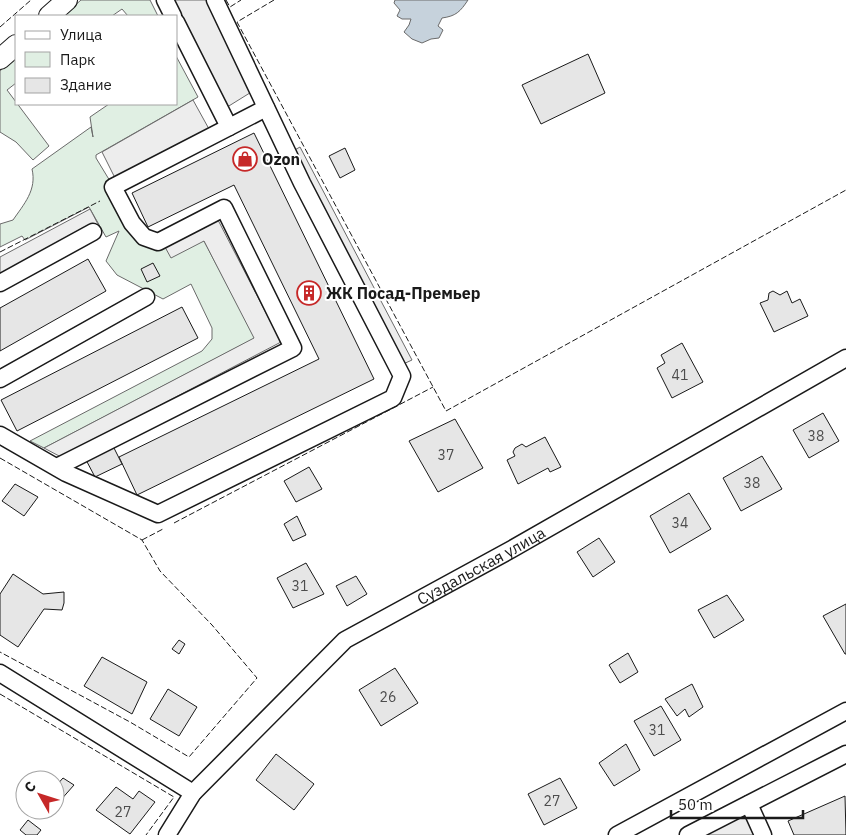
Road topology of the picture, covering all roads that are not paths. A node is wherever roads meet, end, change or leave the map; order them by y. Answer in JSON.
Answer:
{"nodes":[{"id":1,"x":67,"y":0,"type":"edge"},
{"id":2,"x":165,"y":0,"type":"edge"},
{"id":3,"x":216,"y":0,"type":"edge"},
{"id":4,"x":50,"y":15,"type":"edge"},
{"id":5,"x":172,"y":15,"type":"edge"},
{"id":6,"x":178,"y":26,"type":"edge"},
{"id":7,"x":15,"y":46,"type":"edge"},
{"id":8,"x":0,"y":59,"type":"edge"},
{"id":9,"x":266,"y":108,"type":"junction"},
{"id":10,"x":229,"y":127,"type":"junction"},
{"id":11,"x":93,"y":232,"type":"dead end"},
{"id":12,"x":0,"y":283,"type":"edge"},
{"id":13,"x":146,"y":297,"type":"dead end"},
{"id":14,"x":846,"y":358,"type":"edge"},
{"id":15,"x":0,"y":379,"type":"edge"},
{"id":16,"x":0,"y":435,"type":"edge"},
{"id":17,"x":57,"y":467,"type":"junction"},
{"id":18,"x":0,"y":673,"type":"edge"},
{"id":19,"x":846,"y":711,"type":"edge"},
{"id":20,"x":846,"y":754,"type":"edge"},
{"id":21,"x":194,"y":793,"type":"junction"},
{"id":22,"x":749,"y":804,"type":"junction"},
{"id":23,"x":167,"y":835,"type":"edge"},
{"id":24,"x":617,"y":835,"type":"edge"},
{"id":25,"x":688,"y":835,"type":"edge"},
{"id":26,"x":763,"y":835,"type":"edge"}],
"edges":[{"from":1,"to":4,"type":"street"},
{"from":2,"to":5,"type":"street"},
{"from":3,"to":9,"type":"street"},
{"from":6,"to":10,"type":"street"},
{"from":7,"to":8,"type":"street"},
{"from":9,"to":10,"type":"street"},
{"from":9,"to":17,"type":"street"},
{"from":10,"to":17,"type":"street"},
{"from":11,"to":12,"type":"street"},
{"from":13,"to":15,"type":"street"},
{"from":14,"to":21,"type":"street","name":"Суздальская улица"},
{"from":16,"to":17,"type":"street"},
{"from":18,"to":21,"type":"street"},
{"from":19,"to":24,"type":"street"},
{"from":20,"to":22,"type":"street"},
{"from":21,"to":23,"type":"street","name":"Суздальская улица"},
{"from":22,"to":25,"type":"street"},
{"from":22,"to":26,"type":"street"}]}
